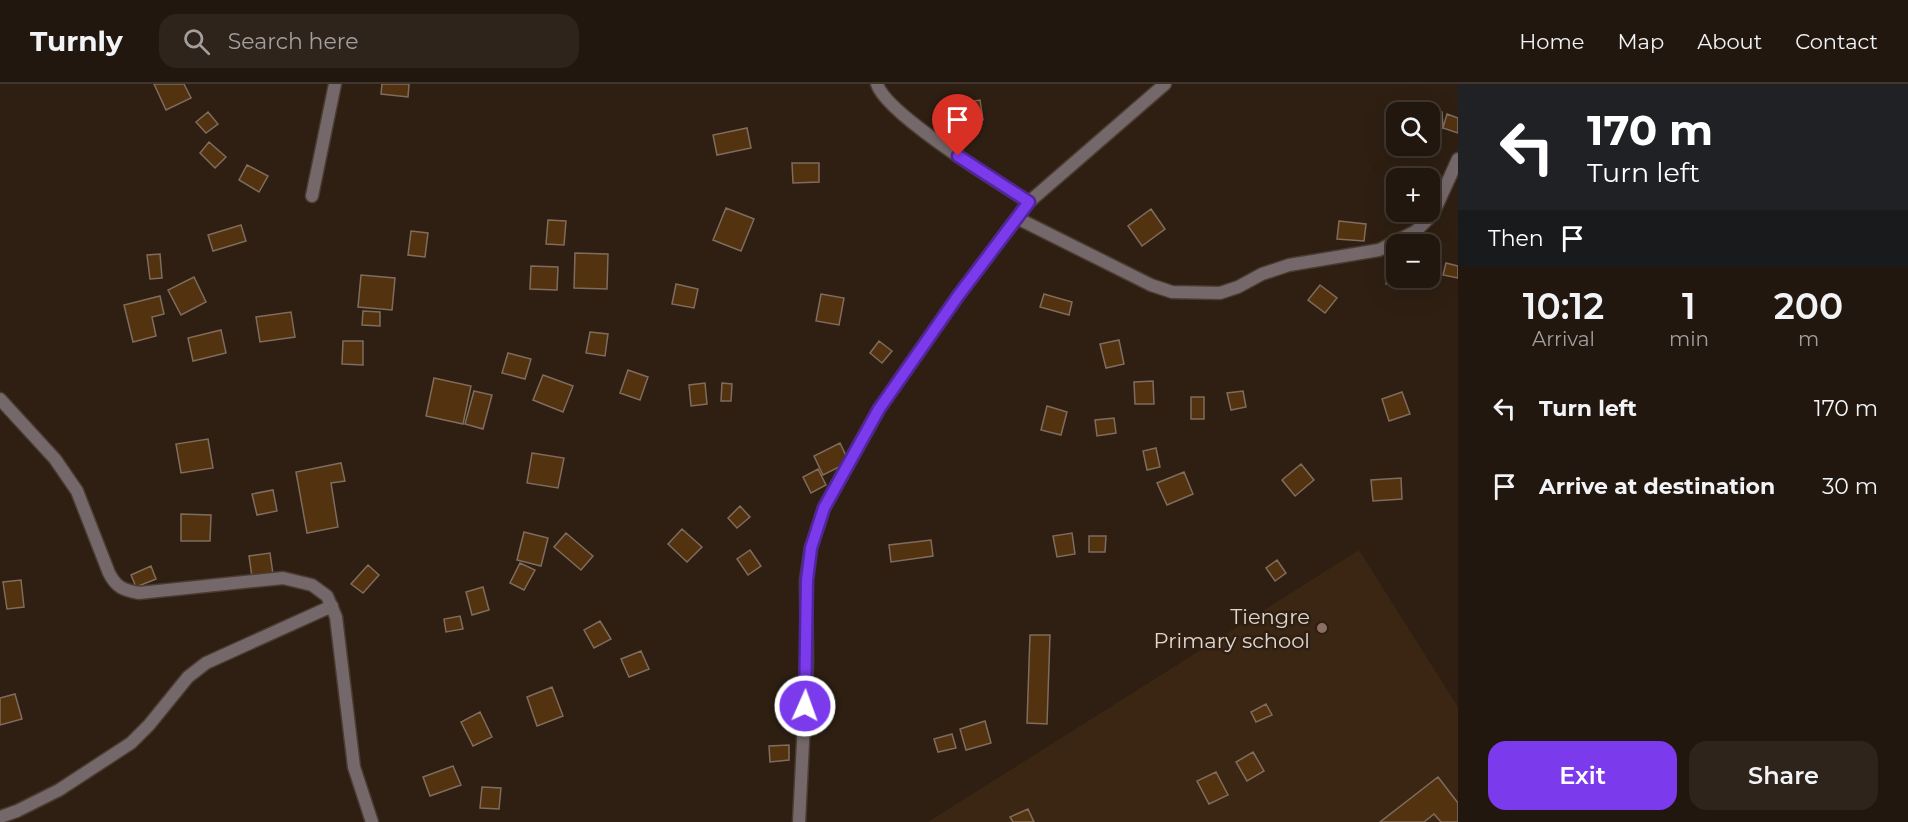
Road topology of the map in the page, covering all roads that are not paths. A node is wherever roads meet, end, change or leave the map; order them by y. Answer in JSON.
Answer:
{"nodes":[{"id":1,"x":336,"y":84,"type":"edge"},
{"id":2,"x":877,"y":84,"type":"edge"},
{"id":3,"x":1165,"y":84,"type":"edge"},
{"id":4,"x":1458,"y":159,"type":"edge"},
{"id":5,"x":312,"y":196,"type":"dead end"},
{"id":6,"x":1029,"y":202,"type":"junction"},
{"id":7,"x":1017,"y":218,"type":"junction"},
{"id":8,"x":0,"y":399,"type":"edge"},
{"id":9,"x":332,"y":606,"type":"junction"},
{"id":10,"x":0,"y":817,"type":"edge"},
{"id":11,"x":372,"y":822,"type":"edge"},
{"id":12,"x":799,"y":822,"type":"edge"}],
"edges":[{"from":1,"to":5,"type":"street"},
{"from":2,"to":6,"type":"street"},
{"from":3,"to":6,"type":"street"},
{"from":4,"to":7,"type":"street"},
{"from":6,"to":7,"type":"street"},
{"from":7,"to":12,"type":"street"},
{"from":8,"to":9,"type":"street"},
{"from":9,"to":10,"type":"street"},
{"from":9,"to":11,"type":"street"}]}
